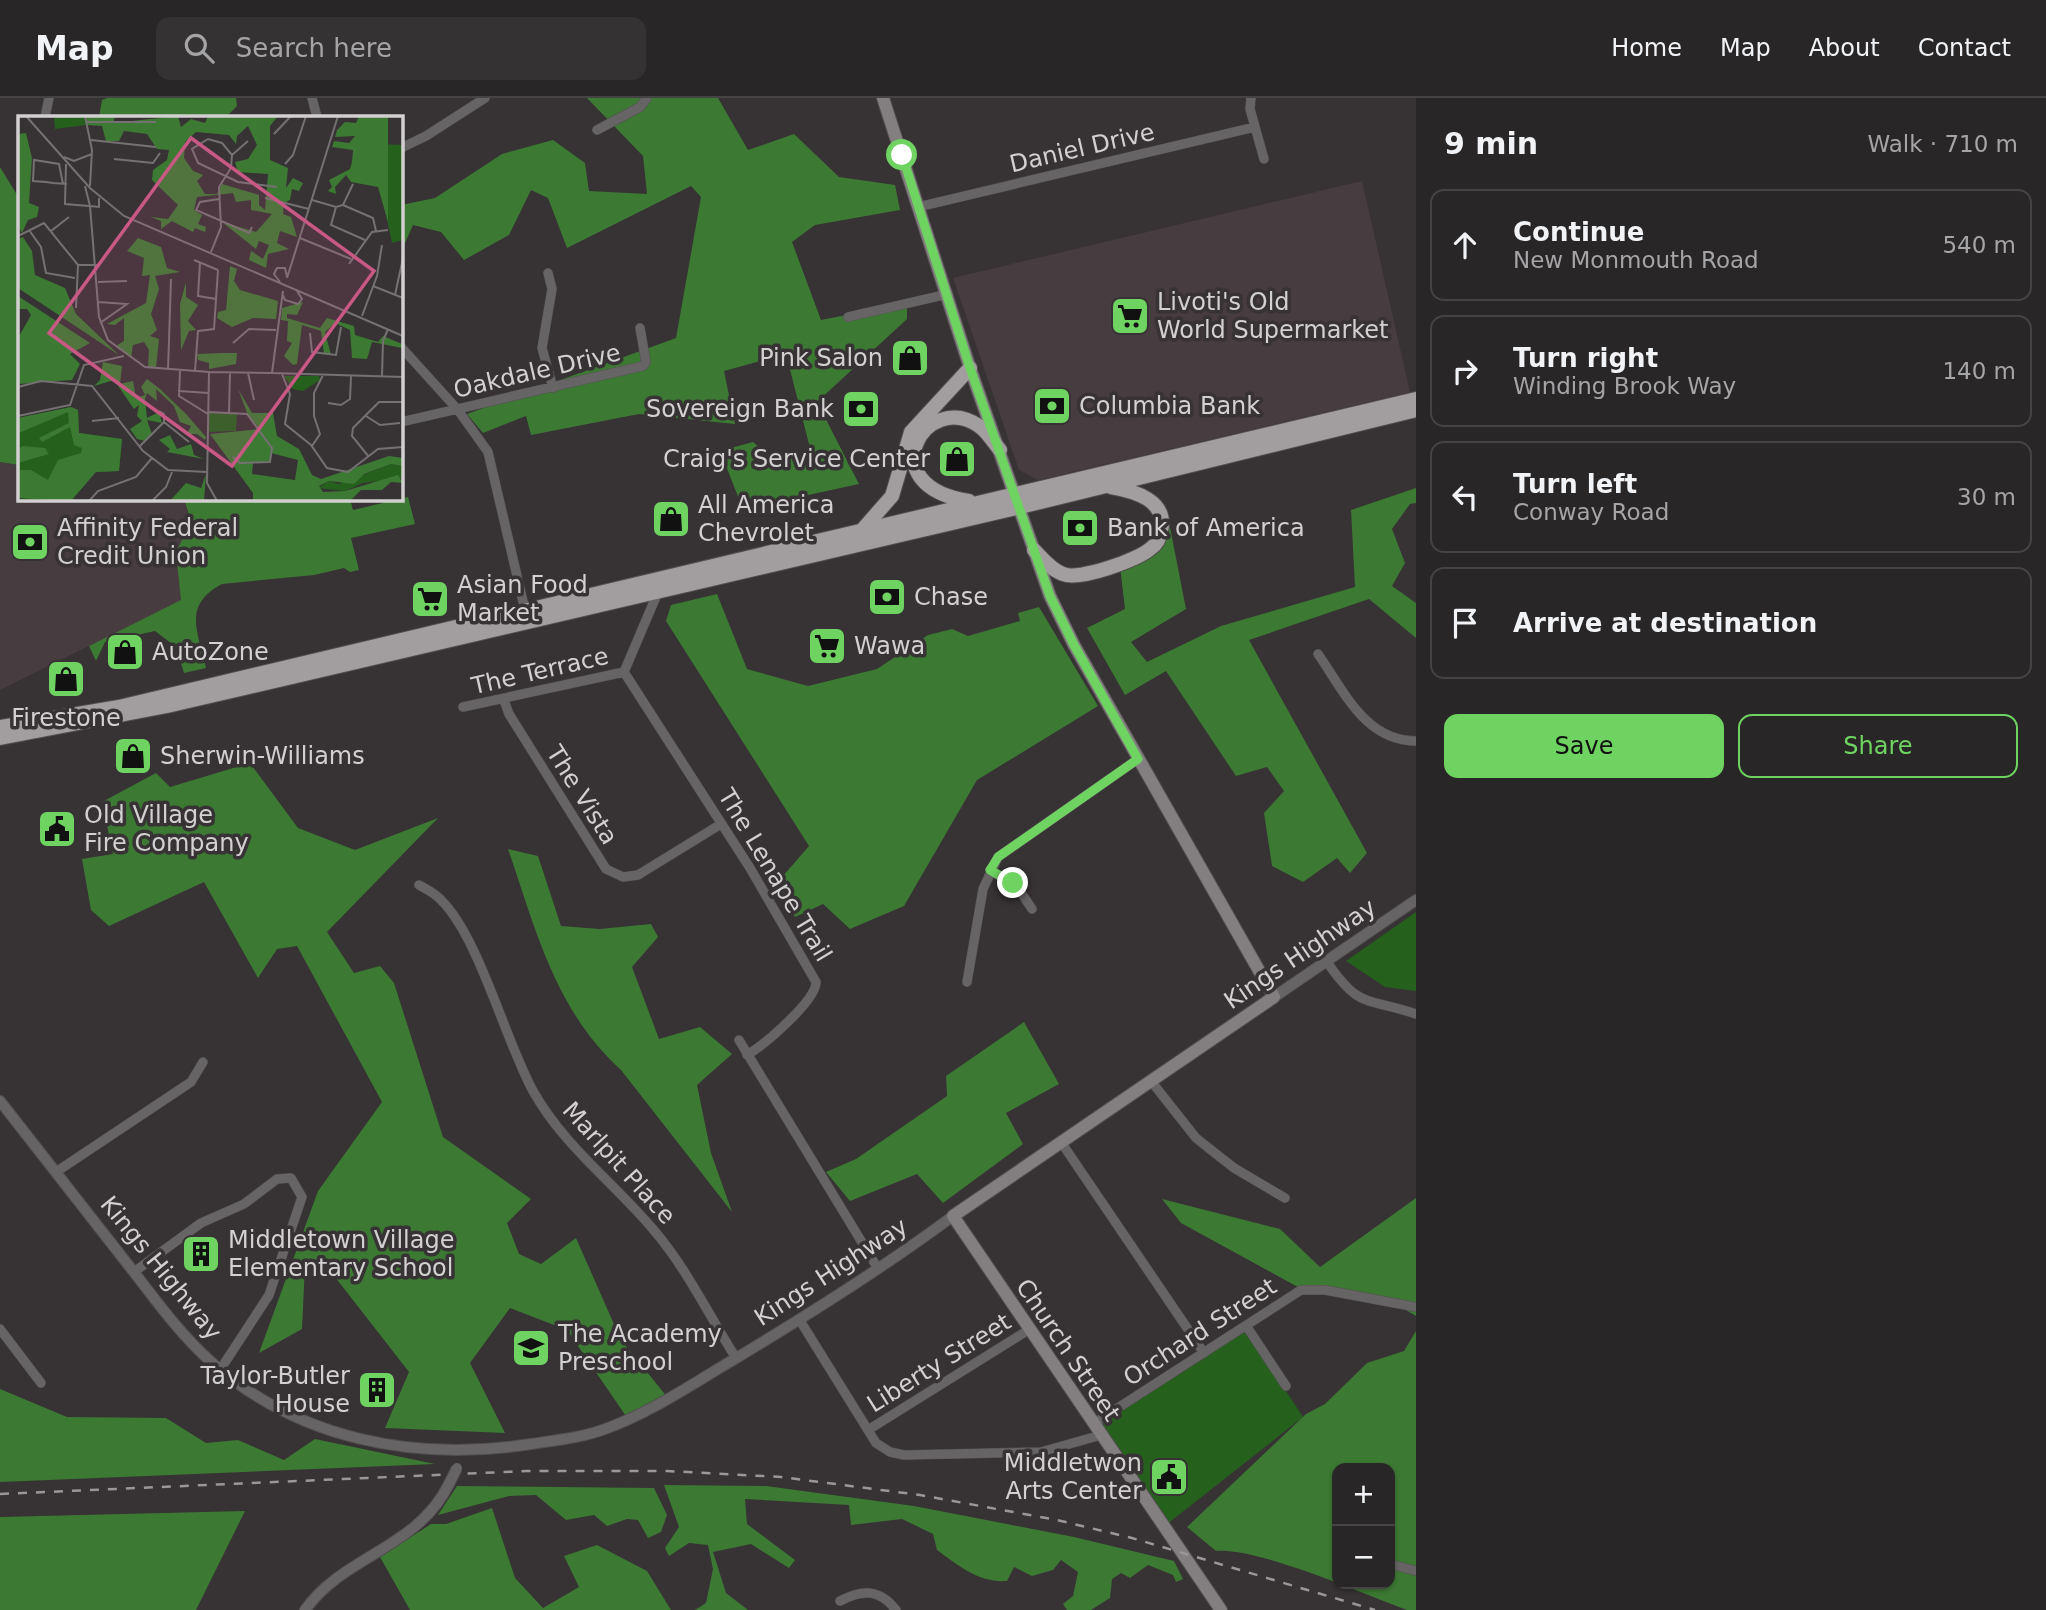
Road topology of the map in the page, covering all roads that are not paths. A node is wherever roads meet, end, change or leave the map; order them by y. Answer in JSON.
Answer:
{"nodes":[{"id":1,"x":49,"y":98,"type":"edge"},
{"id":2,"x":312,"y":98,"type":"edge"},
{"id":3,"x":485,"y":98,"type":"edge"},
{"id":4,"x":647,"y":98,"type":"edge"},
{"id":5,"x":884,"y":98,"type":"edge"},
{"id":6,"x":1251,"y":98,"type":"edge"},
{"id":7,"x":45,"y":116,"type":"edge"},
{"id":8,"x":317,"y":116,"type":"edge"},
{"id":9,"x":1255,"y":127,"type":"junction"},
{"id":10,"x":597,"y":130,"type":"dead end"},
{"id":11,"x":402,"y":148,"type":"edge"},
{"id":12,"x":1264,"y":159,"type":"dead end"},
{"id":13,"x":918,"y":206,"type":"junction"},
{"id":14,"x":548,"y":273,"type":"dead end"},
{"id":15,"x":948,"y":294,"type":"junction"},
{"id":16,"x":848,"y":317,"type":"dead end"},
{"id":17,"x":640,"y":328,"type":"dead end"},
{"id":18,"x":402,"y":347,"type":"edge"},
{"id":19,"x":970,"y":368,"type":"junction"},
{"id":20,"x":553,"y":388,"type":"junction"},
{"id":21,"x":1416,"y":399,"type":"edge"},
{"id":22,"x":458,"y":410,"type":"junction"},
{"id":23,"x":1416,"y":410,"type":"edge"},
{"id":24,"x":402,"y":422,"type":"edge"},
{"id":25,"x":1000,"y":450,"type":"junction"},
{"id":26,"x":1103,"y":486,"type":"junction"},
{"id":27,"x":1018,"y":500,"type":"junction"},
{"id":28,"x":977,"y":502,"type":"junction"},
{"id":29,"x":862,"y":530,"type":"junction"},
{"id":30,"x":1034,"y":550,"type":"junction"},
{"id":31,"x":658,"y":592,"type":"junction"},
{"id":32,"x":524,"y":610,"type":"junction"},
{"id":33,"x":1318,"y":654,"type":"dead end"},
{"id":34,"x":624,"y":672,"type":"junction"},
{"id":35,"x":504,"y":700,"type":"junction"},
{"id":36,"x":463,"y":708,"type":"dead end"},
{"id":37,"x":0,"y":727,"type":"edge"},
{"id":38,"x":0,"y":738,"type":"edge"},
{"id":39,"x":1416,"y":741,"type":"edge"},
{"id":40,"x":1138,"y":759,"type":"junction"},
{"id":41,"x":721,"y":824,"type":"junction"},
{"id":42,"x":990,"y":870,"type":"junction"},
{"id":43,"x":419,"y":885,"type":"dead end"},
{"id":44,"x":1416,"y":900,"type":"edge"},
{"id":45,"x":1032,"y":909,"type":"dead end"},
{"id":46,"x":1327,"y":962,"type":"junction"},
{"id":47,"x":967,"y":982,"type":"dead end"},
{"id":48,"x":1274,"y":997,"type":"junction"},
{"id":49,"x":1416,"y":1014,"type":"edge"},
{"id":50,"x":738,"y":1040,"type":"dead end"},
{"id":51,"x":747,"y":1055,"type":"junction"},
{"id":52,"x":203,"y":1062,"type":"dead end"},
{"id":53,"x":1151,"y":1080,"type":"junction"},
{"id":54,"x":0,"y":1101,"type":"edge"},
{"id":55,"x":1061,"y":1142,"type":"junction"},
{"id":56,"x":56,"y":1172,"type":"junction"},
{"id":57,"x":1285,"y":1198,"type":"dead end"},
{"id":58,"x":953,"y":1216,"type":"junction"},
{"id":59,"x":877,"y":1267,"type":"junction"},
{"id":60,"x":134,"y":1272,"type":"junction"},
{"id":61,"x":1416,"y":1307,"type":"edge"},
{"id":62,"x":799,"y":1319,"type":"junction"},
{"id":63,"x":1247,"y":1327,"type":"junction"},
{"id":64,"x":0,"y":1329,"type":"edge"},
{"id":65,"x":1030,"y":1329,"type":"junction"},
{"id":66,"x":1204,"y":1353,"type":"junction"},
{"id":67,"x":736,"y":1357,"type":"junction"},
{"id":68,"x":220,"y":1370,"type":"junction"},
{"id":69,"x":41,"y":1383,"type":"dead end"},
{"id":70,"x":1286,"y":1386,"type":"dead end"},
{"id":71,"x":868,"y":1430,"type":"junction"},
{"id":72,"x":1097,"y":1430,"type":"junction"},
{"id":73,"x":464,"y":1450,"type":"junction"},
{"id":74,"x":1395,"y":1565,"type":"edge"},
{"id":75,"x":1416,"y":1571,"type":"edge"},
{"id":76,"x":840,"y":1601,"type":"dead end"},
{"id":77,"x":305,"y":1610,"type":"edge"},
{"id":78,"x":896,"y":1610,"type":"edge"},
{"id":79,"x":1221,"y":1610,"type":"edge"}],
"edges":[{"from":1,"to":7,"type":"street"},
{"from":2,"to":8,"type":"street"},
{"from":3,"to":11,"type":"street"},
{"from":4,"to":10,"type":"street"},
{"from":5,"to":13,"type":"main road"},
{"from":6,"to":9,"type":"street"},
{"from":9,"to":12,"type":"street"},
{"from":9,"to":13,"type":"street","name":"Daniel Drive"},
{"from":13,"to":15,"type":"main road"},
{"from":14,"to":20,"type":"street"},
{"from":15,"to":16,"type":"street"},
{"from":15,"to":19,"type":"main road"},
{"from":17,"to":20,"type":"street","name":"Oakdale Drive"},
{"from":18,"to":22,"type":"street"},
{"from":19,"to":25,"type":"main road"},
{"from":19,"to":29,"type":"highway"},
{"from":20,"to":22,"type":"street","name":"Oakdale Drive"},
{"from":21,"to":27,"type":"highway"},
{"from":22,"to":24,"type":"street","name":"Oakdale Drive"},
{"from":22,"to":32,"type":"street"},
{"from":23,"to":26,"type":"highway"},
{"from":25,"to":27,"type":"main road"},
{"from":25,"to":28,"type":"highway"},
{"from":26,"to":27,"type":"highway"},
{"from":26,"to":30,"type":"highway"},
{"from":27,"to":28,"type":"highway"},
{"from":27,"to":30,"type":"main road"},
{"from":27,"to":31,"type":"highway"},
{"from":28,"to":29,"type":"highway"},
{"from":29,"to":32,"type":"highway"},
{"from":30,"to":40,"type":"main road"},
{"from":31,"to":34,"type":"street"},
{"from":31,"to":38,"type":"highway"},
{"from":32,"to":37,"type":"highway"},
{"from":33,"to":39,"type":"street"},
{"from":34,"to":35,"type":"street","name":"The Terrace"},
{"from":34,"to":41,"type":"street","name":"The Lenape Trail"},
{"from":35,"to":36,"type":"street","name":"The Terrace"},
{"from":35,"to":41,"type":"street","name":"The Vista"},
{"from":40,"to":42,"type":"street"},
{"from":40,"to":48,"type":"main road"},
{"from":41,"to":51,"type":"street","name":"The Lenape Trail"},
{"from":42,"to":45,"type":"street"},
{"from":42,"to":47,"type":"street"},
{"from":43,"to":67,"type":"street","name":"Marlpit Place"},
{"from":44,"to":46,"type":"street","name":"Kings Highway"},
{"from":46,"to":48,"type":"street","name":"Kings Highway"},
{"from":46,"to":49,"type":"street"},
{"from":48,"to":53,"type":"main road","name":"Kings Highway"},
{"from":50,"to":51,"type":"street"},
{"from":51,"to":59,"type":"street"},
{"from":52,"to":56,"type":"street"},
{"from":53,"to":55,"type":"main road","name":"Kings Highway"},
{"from":53,"to":57,"type":"street"},
{"from":54,"to":56,"type":"street","name":"Kings Highway"},
{"from":55,"to":58,"type":"main road","name":"Kings Highway"},
{"from":55,"to":66,"type":"street"},
{"from":56,"to":60,"type":"street","name":"Kings Highway"},
{"from":58,"to":59,"type":"street","name":"Kings Highway"},
{"from":58,"to":65,"type":"main road","name":"Church Street"},
{"from":59,"to":62,"type":"street","name":"Kings Highway"},
{"from":60,"to":68,"type":"street","name":"Kings Highway"},
{"from":60,"to":68,"type":"street"},
{"from":61,"to":63,"type":"street","name":"Orchard Street"},
{"from":62,"to":67,"type":"street","name":"Kings Highway"},
{"from":62,"to":71,"type":"street"},
{"from":63,"to":66,"type":"street","name":"Orchard Street"},
{"from":63,"to":70,"type":"street"},
{"from":64,"to":69,"type":"street"},
{"from":65,"to":71,"type":"street","name":"Liberty Street"},
{"from":65,"to":72,"type":"main road","name":"Church Street"},
{"from":66,"to":72,"type":"street","name":"Orchard Street"},
{"from":67,"to":73,"type":"street","name":"Kings Highway"},
{"from":68,"to":73,"type":"street","name":"Kings Highway"},
{"from":71,"to":72,"type":"street","name":"Orchard Street"},
{"from":72,"to":79,"type":"main road","name":"Church Street"},
{"from":73,"to":77,"type":"street","bridge":true},
{"from":74,"to":75,"type":"street"},
{"from":76,"to":78,"type":"street"}]}
